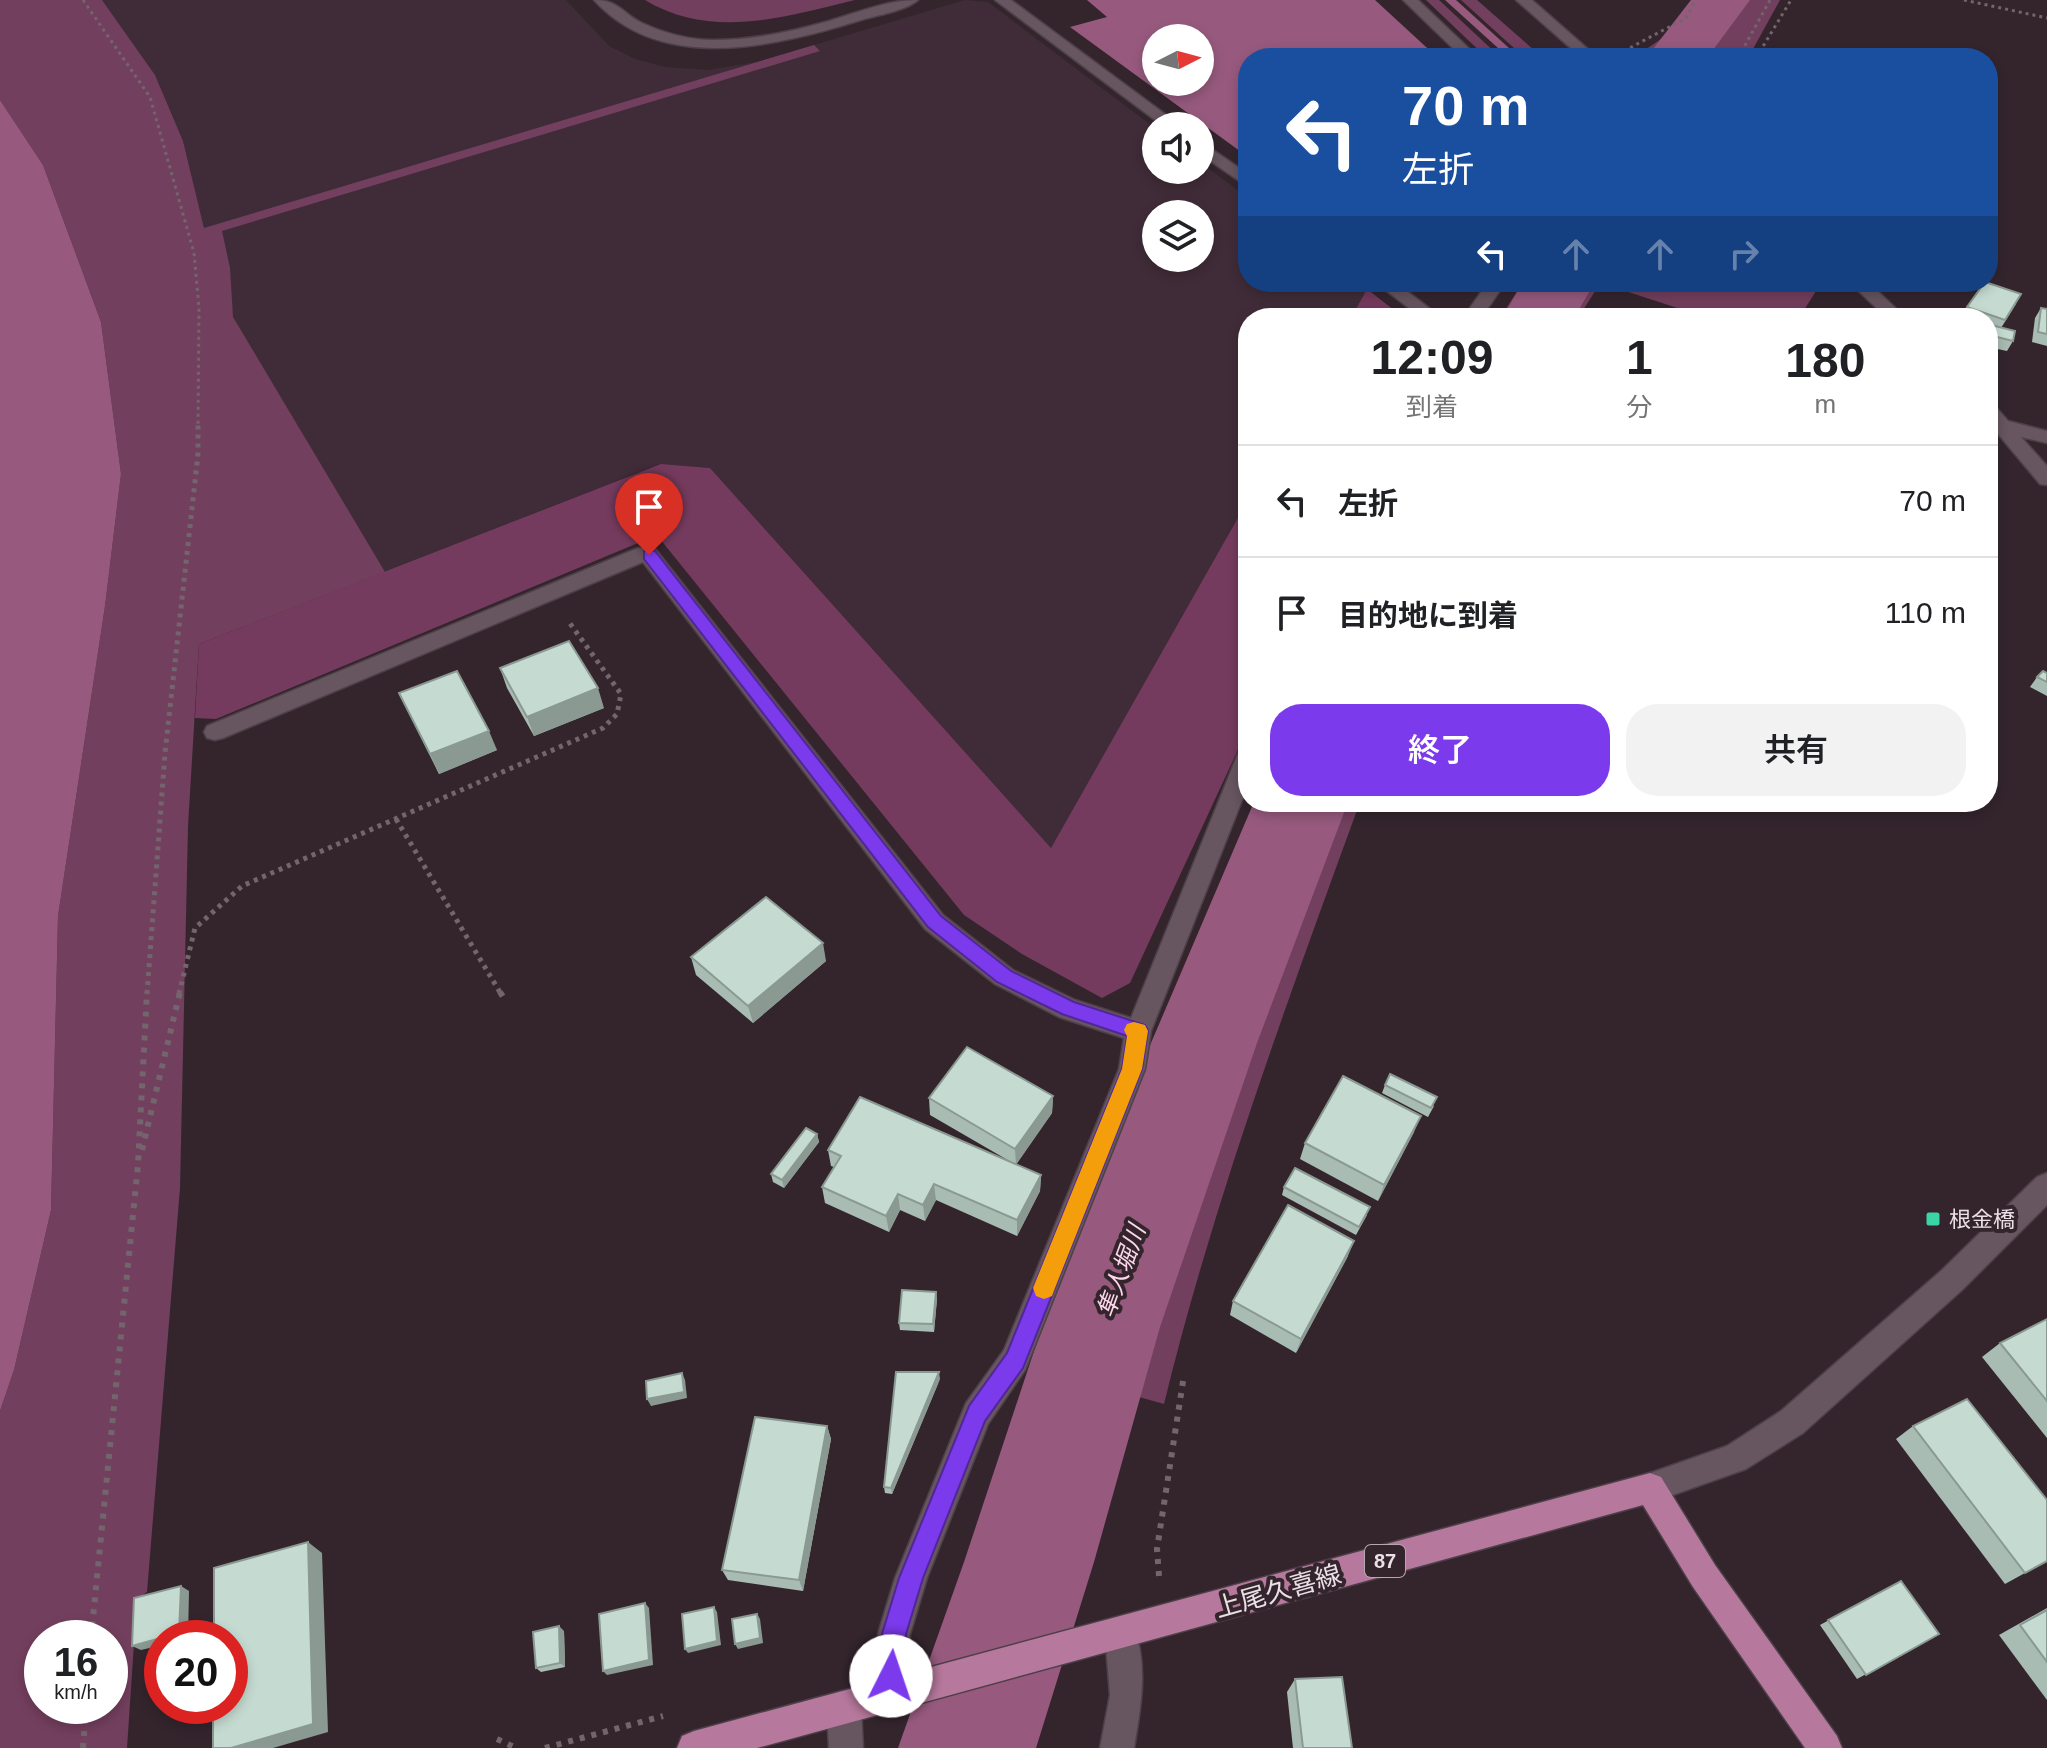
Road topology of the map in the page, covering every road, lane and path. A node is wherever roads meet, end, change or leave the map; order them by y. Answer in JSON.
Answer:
{"nodes":[{"id":1,"x":83,"y":0,"type":"edge"},
{"id":2,"x":601,"y":0,"type":"edge"},
{"id":3,"x":911,"y":0,"type":"edge"},
{"id":4,"x":1002,"y":0,"type":"edge"},
{"id":5,"x":1410,"y":0,"type":"edge"},
{"id":6,"x":1523,"y":0,"type":"edge"},
{"id":7,"x":1696,"y":0,"type":"edge"},
{"id":8,"x":1770,"y":0,"type":"edge"},
{"id":9,"x":1791,"y":0,"type":"edge"},
{"id":10,"x":1964,"y":0,"type":"edge"},
{"id":11,"x":2047,"y":18,"type":"edge"},
{"id":12,"x":1461,"y":48,"type":"edge"},
{"id":13,"x":1579,"y":48,"type":"edge"},
{"id":14,"x":1630,"y":48,"type":"edge"},
{"id":15,"x":1744,"y":48,"type":"edge"},
{"id":16,"x":1762,"y":48,"type":"edge"},
{"id":17,"x":1154,"y":112,"type":"edge"},
{"id":18,"x":1214,"y":156,"type":"edge"},
{"id":19,"x":1238,"y":174,"type":"edge"},
{"id":20,"x":1398,"y":292,"type":"edge"},
{"id":21,"x":1869,"y":292,"type":"edge"},
{"id":22,"x":1419,"y":308,"type":"edge"},
{"id":23,"x":1886,"y":308,"type":"edge"},
{"id":24,"x":1998,"y":421,"type":"edge"},
{"id":25,"x":2003,"y":426,"type":"junction"},
{"id":26,"x":2047,"y":437,"type":"edge"},
{"id":27,"x":2047,"y":479,"type":"edge"},
{"id":28,"x":554,"y":589,"type":"junction"},
{"id":29,"x":215,"y":732,"type":"dead end"},
{"id":30,"x":1238,"y":781,"type":"edge"},
{"id":31,"x":396,"y":819,"type":"junction"},
{"id":32,"x":505,"y":1000,"type":"dead end"},
{"id":33,"x":1138,"y":1031,"type":"junction"},
{"id":34,"x":138,"y":1164,"type":"junction"},
{"id":35,"x":2047,"y":1186,"type":"edge"},
{"id":36,"x":1184,"y":1375,"type":"dead end"},
{"id":37,"x":1650,"y":1488,"type":"junction"},
{"id":38,"x":93,"y":1620,"type":"edge"},
{"id":39,"x":1167,"y":1622,"type":"junction"},
{"id":40,"x":1121,"y":1634,"type":"junction"},
{"id":41,"x":896,"y":1694,"type":"junction"},
{"id":42,"x":844,"y":1709,"type":"junction"},
{"id":43,"x":85,"y":1724,"type":"edge"},
{"id":44,"x":497,"y":1739,"type":"dead end"},
{"id":45,"x":83,"y":1748,"type":"edge"},
{"id":46,"x":516,"y":1748,"type":"edge"},
{"id":47,"x":694,"y":1748,"type":"edge"},
{"id":48,"x":846,"y":1748,"type":"edge"},
{"id":49,"x":1117,"y":1748,"type":"edge"},
{"id":50,"x":1825,"y":1748,"type":"edge"}],
"edges":[{"from":1,"to":34,"type":"path"},
{"from":2,"to":3,"type":"street"},
{"from":4,"to":17,"type":"street"},
{"from":5,"to":12,"type":"street"},
{"from":6,"to":13,"type":"street"},
{"from":7,"to":14,"type":"path"},
{"from":8,"to":15,"type":"path"},
{"from":9,"to":16,"type":"path"},
{"from":10,"to":11,"type":"path"},
{"from":18,"to":19,"type":"street"},
{"from":20,"to":22,"type":"street"},
{"from":21,"to":23,"type":"street"},
{"from":24,"to":25,"type":"street"},
{"from":25,"to":26,"type":"street"},
{"from":25,"to":27,"type":"street"},
{"from":28,"to":29,"type":"street"},
{"from":28,"to":31,"type":"path"},
{"from":28,"to":33,"type":"street"},
{"from":30,"to":33,"type":"street"},
{"from":31,"to":32,"type":"path"},
{"from":31,"to":34,"type":"path"},
{"from":33,"to":41,"type":"street"},
{"from":34,"to":38,"type":"path"},
{"from":35,"to":37,"type":"street"},
{"from":36,"to":39,"type":"path"},
{"from":37,"to":39,"type":"main road","name":"上尾久喜線","number":"87"},
{"from":37,"to":50,"type":"main road"},
{"from":39,"to":40,"type":"main road","name":"上尾久喜線","number":"87"},
{"from":40,"to":41,"type":"main road","name":"上尾久喜線","number":"87"},
{"from":40,"to":49,"type":"street"},
{"from":41,"to":42,"type":"main road","name":"上尾久喜線","number":"87"},
{"from":42,"to":47,"type":"main road","name":"上尾久喜線","number":"87"},
{"from":42,"to":48,"type":"street"},
{"from":43,"to":45,"type":"path"},
{"from":44,"to":46,"type":"path"}]}
